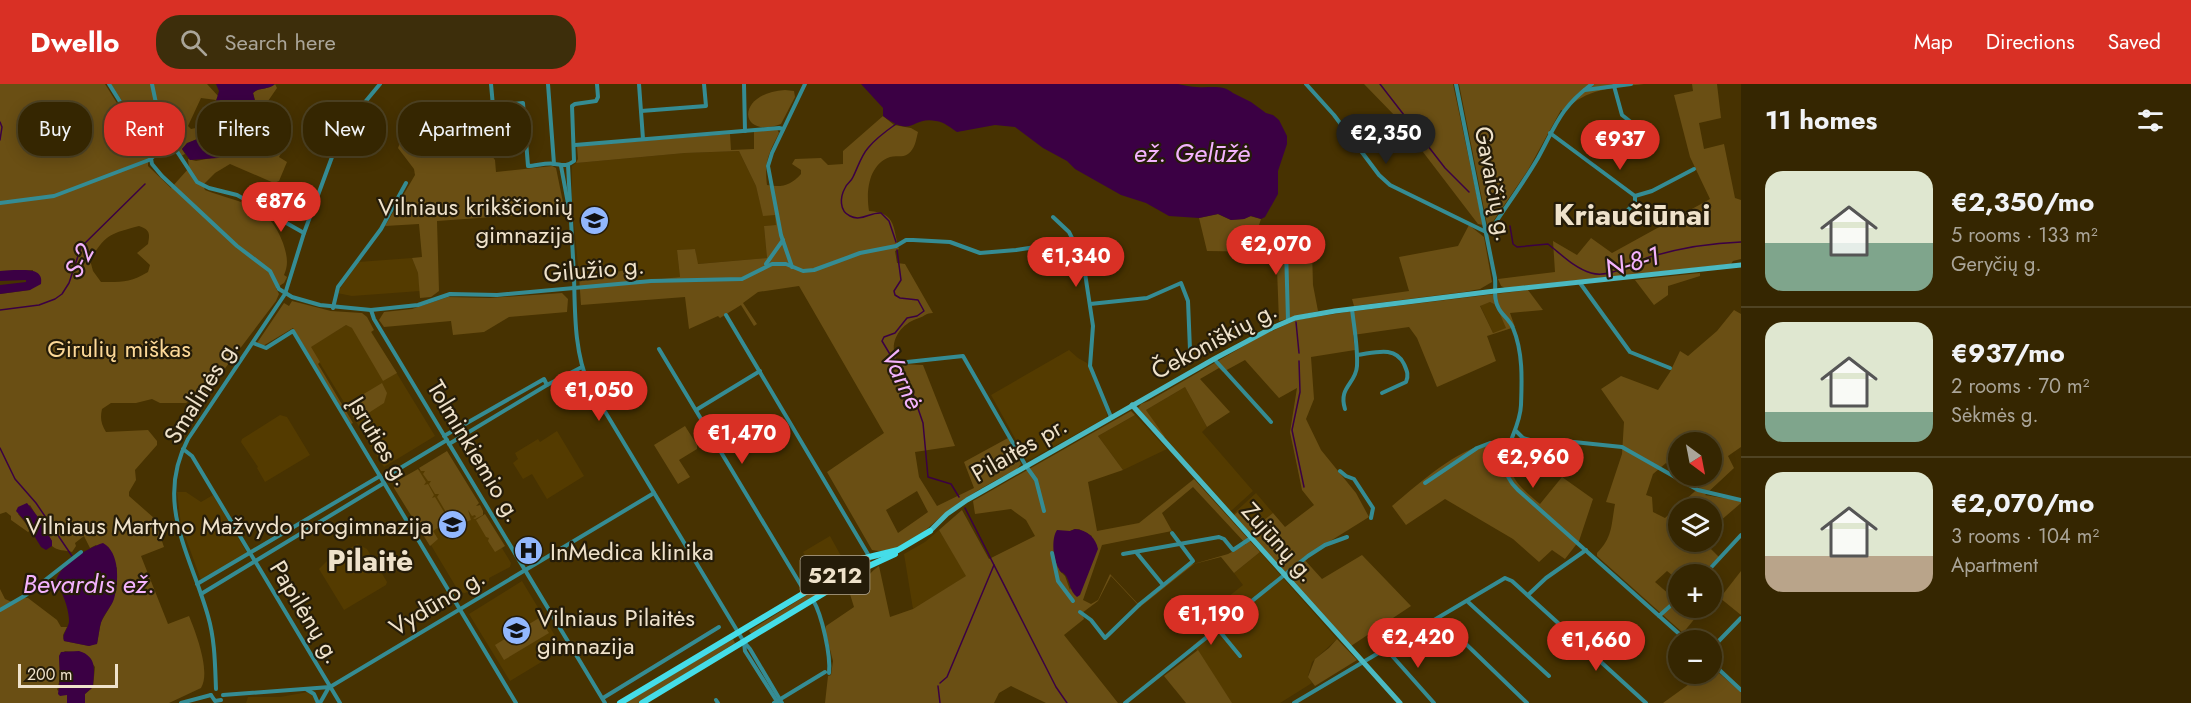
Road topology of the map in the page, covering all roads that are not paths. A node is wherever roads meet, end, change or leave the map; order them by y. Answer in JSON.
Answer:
{"nodes":[{"id":1,"x":108,"y":84,"type":"edge"},
{"id":2,"x":152,"y":84,"type":"edge"},
{"id":3,"x":380,"y":84,"type":"edge"},
{"id":4,"x":491,"y":84,"type":"edge"},
{"id":5,"x":548,"y":84,"type":"edge"},
{"id":6,"x":597,"y":84,"type":"edge"},
{"id":7,"x":639,"y":84,"type":"edge"},
{"id":8,"x":704,"y":84,"type":"edge"},
{"id":9,"x":744,"y":84,"type":"edge"},
{"id":10,"x":1306,"y":84,"type":"edge"},
{"id":11,"x":1456,"y":84,"type":"edge"},
{"id":12,"x":1631,"y":84,"type":"edge"},
{"id":13,"x":803,"y":85,"type":"edge"},
{"id":14,"x":1590,"y":85,"type":"edge"},
{"id":15,"x":1614,"y":86,"type":"junction"},
{"id":16,"x":1584,"y":90,"type":"junction"},
{"id":17,"x":155,"y":102,"type":"edge"},
{"id":18,"x":641,"y":111,"type":"junction"},
{"id":19,"x":783,"y":129,"type":"junction"},
{"id":20,"x":746,"y":131,"type":"junction"},
{"id":21,"x":1655,"y":131,"type":"dead end"},
{"id":22,"x":1550,"y":133,"type":"junction"},
{"id":23,"x":642,"y":139,"type":"junction"},
{"id":24,"x":574,"y":145,"type":"junction"},
{"id":25,"x":154,"y":156,"type":"edge"},
{"id":26,"x":180,"y":156,"type":"edge"},
{"id":27,"x":152,"y":158,"type":"junction"},
{"id":28,"x":554,"y":164,"type":"junction"},
{"id":29,"x":568,"y":165,"type":"junction"},
{"id":30,"x":561,"y":166,"type":"junction"},
{"id":31,"x":1694,"y":169,"type":"dead end"},
{"id":32,"x":406,"y":183,"type":"dead end"},
{"id":33,"x":1635,"y":196,"type":"junction"},
{"id":34,"x":0,"y":203,"type":"edge"},
{"id":35,"x":570,"y":210,"type":"junction"},
{"id":36,"x":1053,"y":218,"type":"dead end"},
{"id":37,"x":1616,"y":222,"type":"dead end"},
{"id":38,"x":1275,"y":227,"type":"dead end"},
{"id":39,"x":1486,"y":232,"type":"junction"},
{"id":40,"x":304,"y":233,"type":"junction"},
{"id":41,"x":783,"y":240,"type":"junction"},
{"id":42,"x":1074,"y":241,"type":"junction"},
{"id":43,"x":1741,"y":265,"type":"edge"},
{"id":44,"x":765,"y":266,"type":"junction"},
{"id":45,"x":792,"y":267,"type":"junction"},
{"id":46,"x":1580,"y":283,"type":"junction"},
{"id":47,"x":574,"y":289,"type":"junction"},
{"id":48,"x":1494,"y":291,"type":"junction"},
{"id":49,"x":285,"y":294,"type":"junction"},
{"id":50,"x":1090,"y":304,"type":"junction"},
{"id":51,"x":333,"y":308,"type":"junction"},
{"id":52,"x":1352,"y":309,"type":"junction"},
{"id":53,"x":370,"y":310,"type":"junction"},
{"id":54,"x":726,"y":315,"type":"dead end"},
{"id":55,"x":1288,"y":320,"type":"junction"},
{"id":56,"x":253,"y":343,"type":"junction"},
{"id":57,"x":659,"y":349,"type":"dead end"},
{"id":58,"x":1190,"y":350,"type":"dead end"},
{"id":59,"x":1357,"y":355,"type":"junction"},
{"id":60,"x":1214,"y":359,"type":"junction"},
{"id":61,"x":907,"y":362,"type":"dead end"},
{"id":62,"x":582,"y":367,"type":"junction"},
{"id":63,"x":1670,"y":368,"type":"dead end"},
{"id":64,"x":759,"y":370,"type":"junction"},
{"id":65,"x":547,"y":385,"type":"junction"},
{"id":66,"x":1382,"y":393,"type":"dead end"},
{"id":67,"x":512,"y":397,"type":"junction"},
{"id":68,"x":516,"y":404,"type":"junction"},
{"id":69,"x":498,"y":405,"type":"junction"},
{"id":70,"x":1132,"y":405,"type":"junction"},
{"id":71,"x":1345,"y":409,"type":"dead end"},
{"id":72,"x":696,"y":410,"type":"junction"},
{"id":73,"x":502,"y":412,"type":"junction"},
{"id":74,"x":1111,"y":417,"type":"junction"},
{"id":75,"x":1271,"y":422,"type":"dead end"},
{"id":76,"x":1516,"y":431,"type":"junction"},
{"id":77,"x":447,"y":440,"type":"junction"},
{"id":78,"x":1511,"y":442,"type":"junction"},
{"id":79,"x":183,"y":449,"type":"junction"},
{"id":80,"x":1026,"y":466,"type":"junction"},
{"id":81,"x":1340,"y":471,"type":"dead end"},
{"id":82,"x":382,"y":479,"type":"junction"},
{"id":83,"x":1425,"y":483,"type":"dead end"},
{"id":84,"x":654,"y":493,"type":"junction"},
{"id":85,"x":1741,"y":500,"type":"edge"},
{"id":86,"x":1044,"y":511,"type":"dead end"},
{"id":87,"x":315,"y":515,"type":"junction"},
{"id":88,"x":1371,"y":518,"type":"dead end"},
{"id":89,"x":320,"y":523,"type":"junction"},
{"id":90,"x":930,"y":531,"type":"junction"},
{"id":91,"x":1172,"y":533,"type":"dead end"},
{"id":92,"x":1741,"y":535,"type":"edge"},
{"id":93,"x":1347,"y":537,"type":"dead end"},
{"id":94,"x":1251,"y":538,"type":"junction"},
{"id":95,"x":1180,"y":544,"type":"junction"},
{"id":96,"x":1586,"y":550,"type":"junction"},
{"id":97,"x":81,"y":552,"type":"dead end"},
{"id":98,"x":1136,"y":552,"type":"junction"},
{"id":99,"x":1052,"y":553,"type":"dead end"},
{"id":100,"x":250,"y":554,"type":"junction"},
{"id":101,"x":1123,"y":554,"type":"dead end"},
{"id":102,"x":869,"y":556,"type":"junction"},
{"id":103,"x":255,"y":562,"type":"junction"},
{"id":104,"x":1714,"y":564,"type":"edge"},
{"id":105,"x":865,"y":569,"type":"junction"},
{"id":106,"x":525,"y":570,"type":"junction"},
{"id":107,"x":1285,"y":574,"type":"junction"},
{"id":108,"x":197,"y":584,"type":"junction"},
{"id":109,"x":1163,"y":585,"type":"junction"},
{"id":110,"x":805,"y":592,"type":"junction"},
{"id":111,"x":201,"y":594,"type":"junction"},
{"id":112,"x":1528,"y":595,"type":"junction"},
{"id":113,"x":813,"y":600,"type":"junction"},
{"id":114,"x":1073,"y":601,"type":"dead end"},
{"id":115,"x":1467,"y":601,"type":"junction"},
{"id":116,"x":1668,"y":608,"type":"edge"},
{"id":117,"x":460,"y":609,"type":"junction"},
{"id":118,"x":0,"y":610,"type":"edge"},
{"id":119,"x":1080,"y":612,"type":"dead end"},
{"id":120,"x":1659,"y":616,"type":"junction"},
{"id":121,"x":1439,"y":618,"type":"junction"},
{"id":122,"x":1741,"y":618,"type":"edge"},
{"id":123,"x":719,"y":627,"type":"dead end"},
{"id":124,"x":1217,"y":628,"type":"junction"},
{"id":125,"x":1675,"y":630,"type":"edge"},
{"id":126,"x":738,"y":633,"type":"junction"},
{"id":127,"x":1722,"y":638,"type":"edge"},
{"id":128,"x":744,"y":642,"type":"junction"},
{"id":129,"x":1386,"y":649,"type":"junction"},
{"id":130,"x":1240,"y":656,"type":"dead end"},
{"id":131,"x":1363,"y":662,"type":"junction"},
{"id":132,"x":1722,"y":672,"type":"edge"},
{"id":133,"x":1550,"y":676,"type":"dead end"},
{"id":134,"x":330,"y":687,"type":"junction"},
{"id":135,"x":216,"y":689,"type":"junction"},
{"id":136,"x":305,"y":689,"type":"junction"},
{"id":137,"x":1741,"y":690,"type":"edge"},
{"id":138,"x":213,"y":699,"type":"edge"},
{"id":139,"x":221,"y":699,"type":"edge"},
{"id":140,"x":604,"y":701,"type":"edge"},
{"id":141,"x":778,"y":702,"type":"edge"},
{"id":142,"x":182,"y":703,"type":"edge"},
{"id":143,"x":319,"y":703,"type":"edge"},
{"id":144,"x":340,"y":703,"type":"edge"},
{"id":145,"x":516,"y":703,"type":"edge"},
{"id":146,"x":620,"y":703,"type":"edge"},
{"id":147,"x":642,"y":703,"type":"edge"},
{"id":148,"x":1125,"y":703,"type":"edge"},
{"id":149,"x":1294,"y":703,"type":"edge"},
{"id":150,"x":1400,"y":703,"type":"edge"},
{"id":151,"x":1434,"y":703,"type":"edge"},
{"id":152,"x":1527,"y":703,"type":"edge"},
{"id":153,"x":1646,"y":703,"type":"edge"}],
"edges":[{"from":1,"to":27,"type":"street"},
{"from":2,"to":17,"type":"street"},
{"from":3,"to":40,"type":"street","name":"Smalinės g."},
{"from":4,"to":28,"type":"street"},
{"from":5,"to":28,"type":"street"},
{"from":6,"to":24,"type":"street"},
{"from":7,"to":18,"type":"street"},
{"from":8,"to":18,"type":"street"},
{"from":9,"to":20,"type":"street"},
{"from":10,"to":39,"type":"street"},
{"from":11,"to":39,"type":"street","name":"Gavaičių g."},
{"from":12,"to":15,"type":"street"},
{"from":13,"to":19,"type":"street"},
{"from":14,"to":16,"type":"street"},
{"from":15,"to":16,"type":"street"},
{"from":15,"to":21,"type":"street"},
{"from":16,"to":22,"type":"street"},
{"from":18,"to":23,"type":"street"},
{"from":19,"to":20,"type":"street"},
{"from":19,"to":41,"type":"street"},
{"from":20,"to":23,"type":"street"},
{"from":22,"to":33,"type":"street"},
{"from":22,"to":39,"type":"street"},
{"from":23,"to":24,"type":"street"},
{"from":24,"to":29,"type":"street"},
{"from":25,"to":27,"type":"street"},
{"from":26,"to":40,"type":"street"},
{"from":27,"to":34,"type":"street"},
{"from":27,"to":49,"type":"street"},
{"from":28,"to":30,"type":"street"},
{"from":29,"to":30,"type":"street"},
{"from":29,"to":35,"type":"street"},
{"from":30,"to":35,"type":"street"},
{"from":31,"to":33,"type":"street"},
{"from":32,"to":51,"type":"street"},
{"from":33,"to":37,"type":"street"},
{"from":35,"to":47,"type":"street"},
{"from":36,"to":42,"type":"street"},
{"from":38,"to":55,"type":"street"},
{"from":39,"to":48,"type":"street","name":"Gavaičių g."},
{"from":40,"to":49,"type":"street","name":"Smalinės g."},
{"from":41,"to":44,"type":"street"},
{"from":41,"to":45,"type":"street"},
{"from":42,"to":45,"type":"street","name":"Gilužio g."},
{"from":42,"to":50,"type":"street"},
{"from":43,"to":46,"type":"main road","number":"5212"},
{"from":44,"to":45,"type":"street","name":"Gilužio g."},
{"from":44,"to":47,"type":"street","name":"Gilužio g."},
{"from":46,"to":48,"type":"main road","number":"5212"},
{"from":46,"to":63,"type":"street"},
{"from":47,"to":53,"type":"street","name":"Gilužio g."},
{"from":47,"to":62,"type":"street"},
{"from":48,"to":52,"type":"main road","name":"Čekoniškių g.","number":"5212"},
{"from":48,"to":76,"type":"street","name":"Gavaičių g."},
{"from":49,"to":51,"type":"street","name":"Gilužio g."},
{"from":49,"to":56,"type":"street","name":"Smalinės g."},
{"from":50,"to":58,"type":"street"},
{"from":50,"to":74,"type":"street"},
{"from":51,"to":53,"type":"street","name":"Gilužio g."},
{"from":52,"to":55,"type":"main road","name":"Čekoniškių g.","number":"5212"},
{"from":52,"to":59,"type":"street"},
{"from":53,"to":77,"type":"street","name":"Tolminkiemio g."},
{"from":54,"to":64,"type":"street"},
{"from":55,"to":60,"type":"main road","name":"Čekoniškių g.","number":"5212"},
{"from":56,"to":79,"type":"street","name":"Smalinės g."},
{"from":56,"to":82,"type":"street","name":"Įsruties g."},
{"from":57,"to":72,"type":"street"},
{"from":59,"to":66,"type":"street"},
{"from":59,"to":71,"type":"street"},
{"from":60,"to":70,"type":"main road","name":"Čekoniškių g.","number":"5212"},
{"from":60,"to":75,"type":"street"},
{"from":61,"to":80,"type":"street"},
{"from":62,"to":65,"type":"street"},
{"from":62,"to":84,"type":"street"},
{"from":64,"to":72,"type":"street"},
{"from":64,"to":102,"type":"street"},
{"from":65,"to":67,"type":"street"},
{"from":65,"to":68,"type":"street"},
{"from":67,"to":68,"type":"street"},
{"from":67,"to":69,"type":"street"},
{"from":68,"to":73,"type":"street"},
{"from":69,"to":73,"type":"street"},
{"from":69,"to":77,"type":"street"},
{"from":70,"to":74,"type":"main road","name":"Pilaitės pr.","number":"5212"},
{"from":70,"to":94,"type":"main road","name":"Zujūnų g."},
{"from":72,"to":110,"type":"street"},
{"from":73,"to":77,"type":"street"},
{"from":74,"to":80,"type":"main road","name":"Pilaitės pr.","number":"5212"},
{"from":76,"to":78,"type":"street","name":"Gavaičių g."},
{"from":76,"to":85,"type":"street"},
{"from":77,"to":82,"type":"street"},
{"from":77,"to":106,"type":"street","name":"Tolminkiemio g."},
{"from":78,"to":83,"type":"street"},
{"from":78,"to":96,"type":"street","name":"Gavaičių g."},
{"from":79,"to":100,"type":"street","name":"Papilėnų g."},
{"from":79,"to":108,"type":"street","name":"Smalinės g."},
{"from":80,"to":86,"type":"street"},
{"from":80,"to":90,"type":"main road","name":"Pilaitės pr.","number":"5212"},
{"from":81,"to":88,"type":"street"},
{"from":82,"to":87,"type":"street"},
{"from":82,"to":89,"type":"street"},
{"from":82,"to":117,"type":"street","name":"Įsruties g."},
{"from":84,"to":106,"type":"street","name":"Vydūno g."},
{"from":84,"to":126,"type":"street"},
{"from":87,"to":89,"type":"street"},
{"from":87,"to":100,"type":"street"},
{"from":89,"to":103,"type":"street"},
{"from":90,"to":102,"type":"main road","name":"Pilaitės pr.","number":"5212"},
{"from":90,"to":105,"type":"main road","name":"Pilaitės pr.","number":"5212"},
{"from":91,"to":95,"type":"street"},
{"from":92,"to":104,"type":"street"},
{"from":93,"to":107,"type":"street"},
{"from":94,"to":95,"type":"street"},
{"from":94,"to":107,"type":"main road","name":"Zujūnų g."},
{"from":95,"to":98,"type":"street"},
{"from":95,"to":109,"type":"street"},
{"from":96,"to":112,"type":"street"},
{"from":96,"to":120,"type":"street","name":"Gavaičių g."},
{"from":97,"to":118,"type":"street"},
{"from":98,"to":101,"type":"street"},
{"from":98,"to":109,"type":"street"},
{"from":99,"to":114,"type":"street"},
{"from":100,"to":103,"type":"street","name":"Papilėnų g."},
{"from":100,"to":108,"type":"street"},
{"from":102,"to":105,"type":"main road","number":"5212"},
{"from":102,"to":110,"type":"main road","name":"Pilaitės pr.","number":"5212"},
{"from":103,"to":111,"type":"street"},
{"from":103,"to":134,"type":"street","name":"Papilėnų g."},
{"from":105,"to":113,"type":"main road","name":"Pilaitės pr.","number":"5212"},
{"from":106,"to":117,"type":"street","name":"Vydūno g."},
{"from":106,"to":140,"type":"street","name":"Tolminkiemio g."},
{"from":107,"to":124,"type":"street"},
{"from":107,"to":131,"type":"main road","name":"Zujūnų g."},
{"from":108,"to":111,"type":"street","name":"Smalinės g."},
{"from":109,"to":119,"type":"street"},
{"from":110,"to":126,"type":"main road","name":"Pilaitės pr.","number":"5212"},
{"from":111,"to":135,"type":"street","name":"Smalinės g."},
{"from":112,"to":115,"type":"street"},
{"from":112,"to":153,"type":"street"},
{"from":113,"to":128,"type":"main road","name":"Pilaitės pr.","number":"5212"},
{"from":113,"to":141,"type":"street"},
{"from":115,"to":121,"type":"street"},
{"from":115,"to":133,"type":"street"},
{"from":116,"to":120,"type":"street"},
{"from":117,"to":134,"type":"street","name":"Vydūno g."},
{"from":117,"to":145,"type":"street","name":"Įsruties g."},
{"from":120,"to":125,"type":"street","name":"Gavaičių g."},
{"from":121,"to":129,"type":"street"},
{"from":121,"to":152,"type":"street"},
{"from":122,"to":127,"type":"street"},
{"from":123,"to":140,"type":"street"},
{"from":124,"to":130,"type":"street"},
{"from":124,"to":148,"type":"street"},
{"from":126,"to":128,"type":"street"},
{"from":126,"to":146,"type":"main road","name":"Pilaitės pr.","number":"5212"},
{"from":128,"to":141,"type":"street"},
{"from":128,"to":147,"type":"main road","name":"Pilaitės pr.","number":"5212"},
{"from":129,"to":131,"type":"street"},
{"from":129,"to":151,"type":"street"},
{"from":131,"to":149,"type":"street"},
{"from":131,"to":150,"type":"main road","name":"Zujūnų g."},
{"from":132,"to":137,"type":"street"},
{"from":134,"to":136,"type":"street","name":"Vydūno g."},
{"from":134,"to":143,"type":"street"},
{"from":134,"to":144,"type":"street","name":"Papilėnų g."},
{"from":135,"to":138,"type":"street"},
{"from":135,"to":139,"type":"street"},
{"from":136,"to":139,"type":"street","name":"Vydūno g."},
{"from":136,"to":143,"type":"street"},
{"from":138,"to":139,"type":"street","name":"Vydūno g."},
{"from":138,"to":142,"type":"street","name":"Vydūno g."}]}
